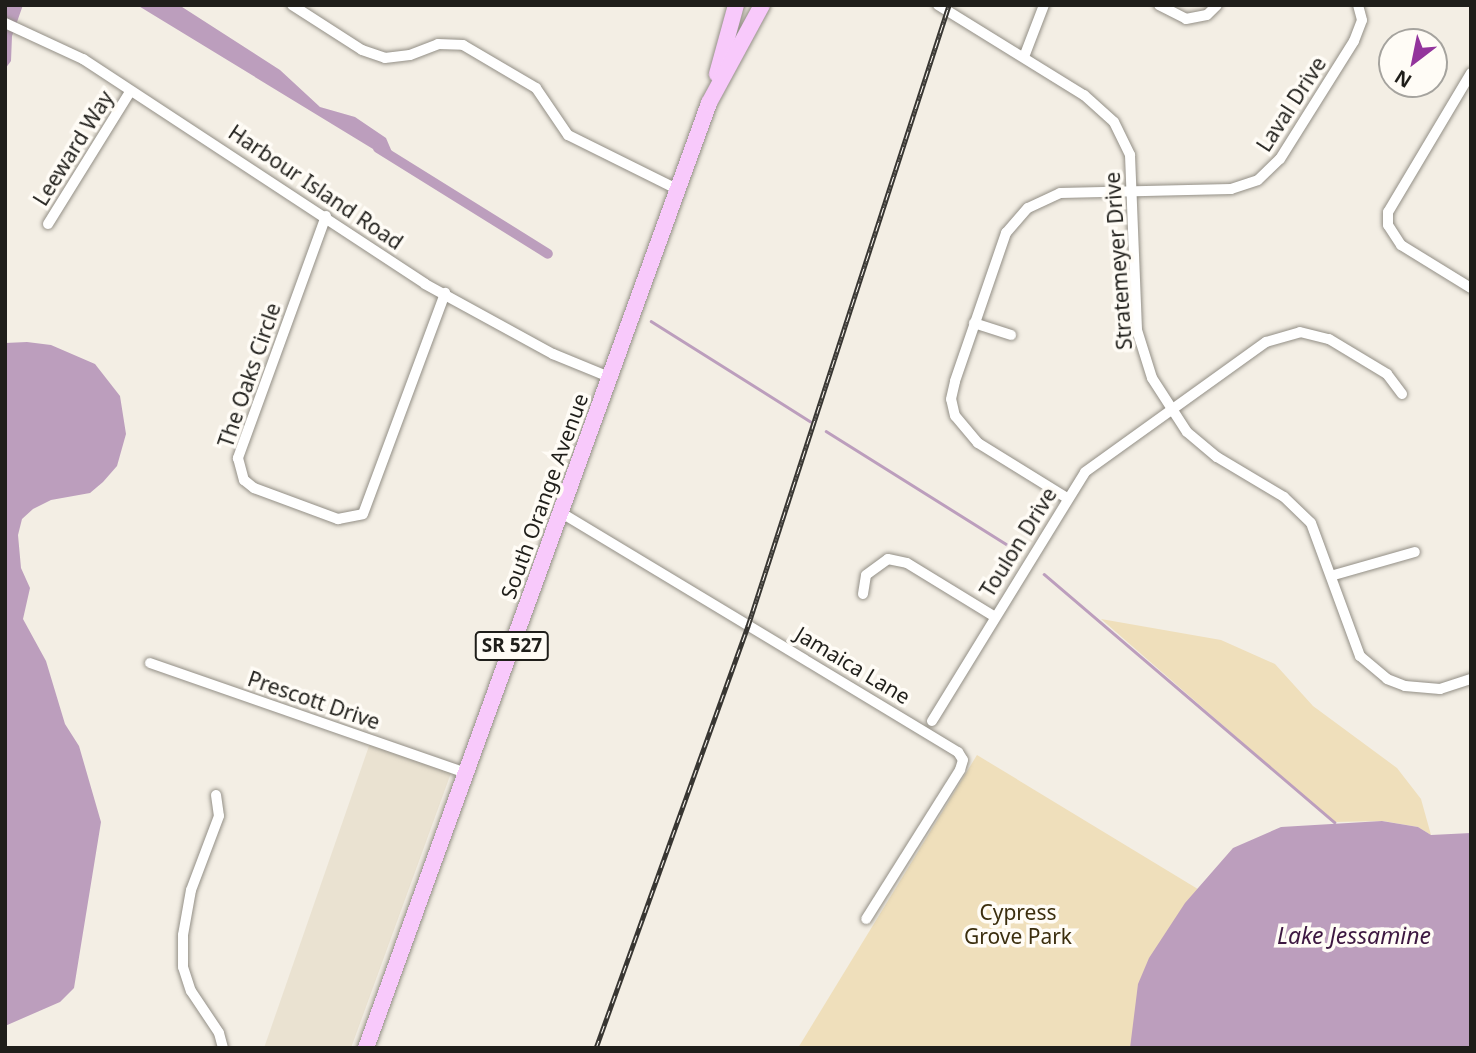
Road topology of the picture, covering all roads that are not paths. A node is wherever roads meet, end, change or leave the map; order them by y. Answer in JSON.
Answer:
{"nodes":[{"id":1,"x":292,"y":5,"type":"edge"},
{"id":2,"x":738,"y":5,"type":"edge"},
{"id":3,"x":938,"y":5,"type":"edge"},
{"id":4,"x":1044,"y":5,"type":"edge"},
{"id":5,"x":1159,"y":5,"type":"edge"},
{"id":6,"x":1217,"y":5,"type":"edge"},
{"id":7,"x":1358,"y":5,"type":"edge"},
{"id":8,"x":760,"y":9,"type":"edge"},
{"id":9,"x":5,"y":23,"type":"edge"},
{"id":10,"x":1024,"y":57,"type":"junction"},
{"id":11,"x":1471,"y":73,"type":"edge"},
{"id":12,"x":130,"y":92,"type":"junction"},
{"id":13,"x":709,"y":103,"type":"junction"},
{"id":14,"x":677,"y":189,"type":"junction"},
{"id":15,"x":1134,"y":192,"type":"junction"},
{"id":16,"x":326,"y":216,"type":"junction"},
{"id":17,"x":48,"y":224,"type":"dead end"},
{"id":18,"x":1471,"y":288,"type":"edge"},
{"id":19,"x":445,"y":293,"type":"junction"},
{"id":20,"x":974,"y":323,"type":"junction"},
{"id":21,"x":1011,"y":335,"type":"dead end"},
{"id":22,"x":609,"y":377,"type":"junction"},
{"id":23,"x":1402,"y":394,"type":"dead end"},
{"id":24,"x":1168,"y":410,"type":"junction"},
{"id":25,"x":1067,"y":498,"type":"junction"},
{"id":26,"x":560,"y":512,"type":"junction"},
{"id":27,"x":1415,"y":552,"type":"dead end"},
{"id":28,"x":1334,"y":575,"type":"junction"},
{"id":29,"x":863,"y":594,"type":"dead end"},
{"id":30,"x":995,"y":617,"type":"junction"},
{"id":31,"x":150,"y":663,"type":"dead end"},
{"id":32,"x":1471,"y":679,"type":"edge"},
{"id":33,"x":932,"y":721,"type":"dead end"},
{"id":34,"x":466,"y":774,"type":"junction"},
{"id":35,"x":216,"y":795,"type":"dead end"},
{"id":36,"x":866,"y":919,"type":"dead end"},
{"id":37,"x":223,"y":1048,"type":"edge"},
{"id":38,"x":366,"y":1048,"type":"edge"}],
"edges":[{"from":1,"to":14,"type":"street"},
{"from":2,"to":8,"type":"street"},
{"from":2,"to":13,"type":"main road","number":"SR 527"},
{"from":3,"to":10,"type":"street","name":"Stratemeyer Drive"},
{"from":4,"to":10,"type":"street"},
{"from":5,"to":6,"type":"street"},
{"from":7,"to":15,"type":"street","name":"Laval Drive"},
{"from":8,"to":13,"type":"main road","name":"South Orange Avenue","number":"SR 527"},
{"from":9,"to":12,"type":"street","name":"Harbour Island Road"},
{"from":10,"to":15,"type":"street","name":"Stratemeyer Drive"},
{"from":11,"to":18,"type":"street"},
{"from":12,"to":16,"type":"street","name":"Harbour Island Road"},
{"from":12,"to":17,"type":"street","name":"Leeward Way"},
{"from":13,"to":14,"type":"main road","name":"South Orange Avenue","number":"SR 527"},
{"from":14,"to":22,"type":"main road","name":"South Orange Avenue","number":"SR 527"},
{"from":15,"to":20,"type":"street","name":"Laval Drive"},
{"from":15,"to":24,"type":"street","name":"Stratemeyer Drive"},
{"from":16,"to":19,"type":"street","name":"Harbour Island Road"},
{"from":16,"to":19,"type":"street","name":"The Oaks Circle"},
{"from":19,"to":22,"type":"street","name":"Harbour Island Road"},
{"from":20,"to":21,"type":"street"},
{"from":20,"to":25,"type":"street","name":"Laval Drive"},
{"from":22,"to":26,"type":"main road","name":"South Orange Avenue","number":"SR 527"},
{"from":23,"to":24,"type":"street","name":"Toulon Drive"},
{"from":24,"to":25,"type":"street","name":"Toulon Drive"},
{"from":24,"to":28,"type":"street","name":"Stratemeyer Drive"},
{"from":25,"to":30,"type":"street","name":"Toulon Drive"},
{"from":26,"to":34,"type":"main road","name":"South Orange Avenue","number":"SR 527"},
{"from":26,"to":36,"type":"street","name":"Jamaica Lane"},
{"from":27,"to":28,"type":"street"},
{"from":28,"to":32,"type":"street","name":"Stratemeyer Drive"},
{"from":29,"to":30,"type":"street"},
{"from":30,"to":33,"type":"street","name":"Toulon Drive"},
{"from":31,"to":34,"type":"street","name":"Prescott Drive"},
{"from":34,"to":38,"type":"main road","name":"South Orange Avenue","number":"SR 527"},
{"from":35,"to":37,"type":"street"}]}
